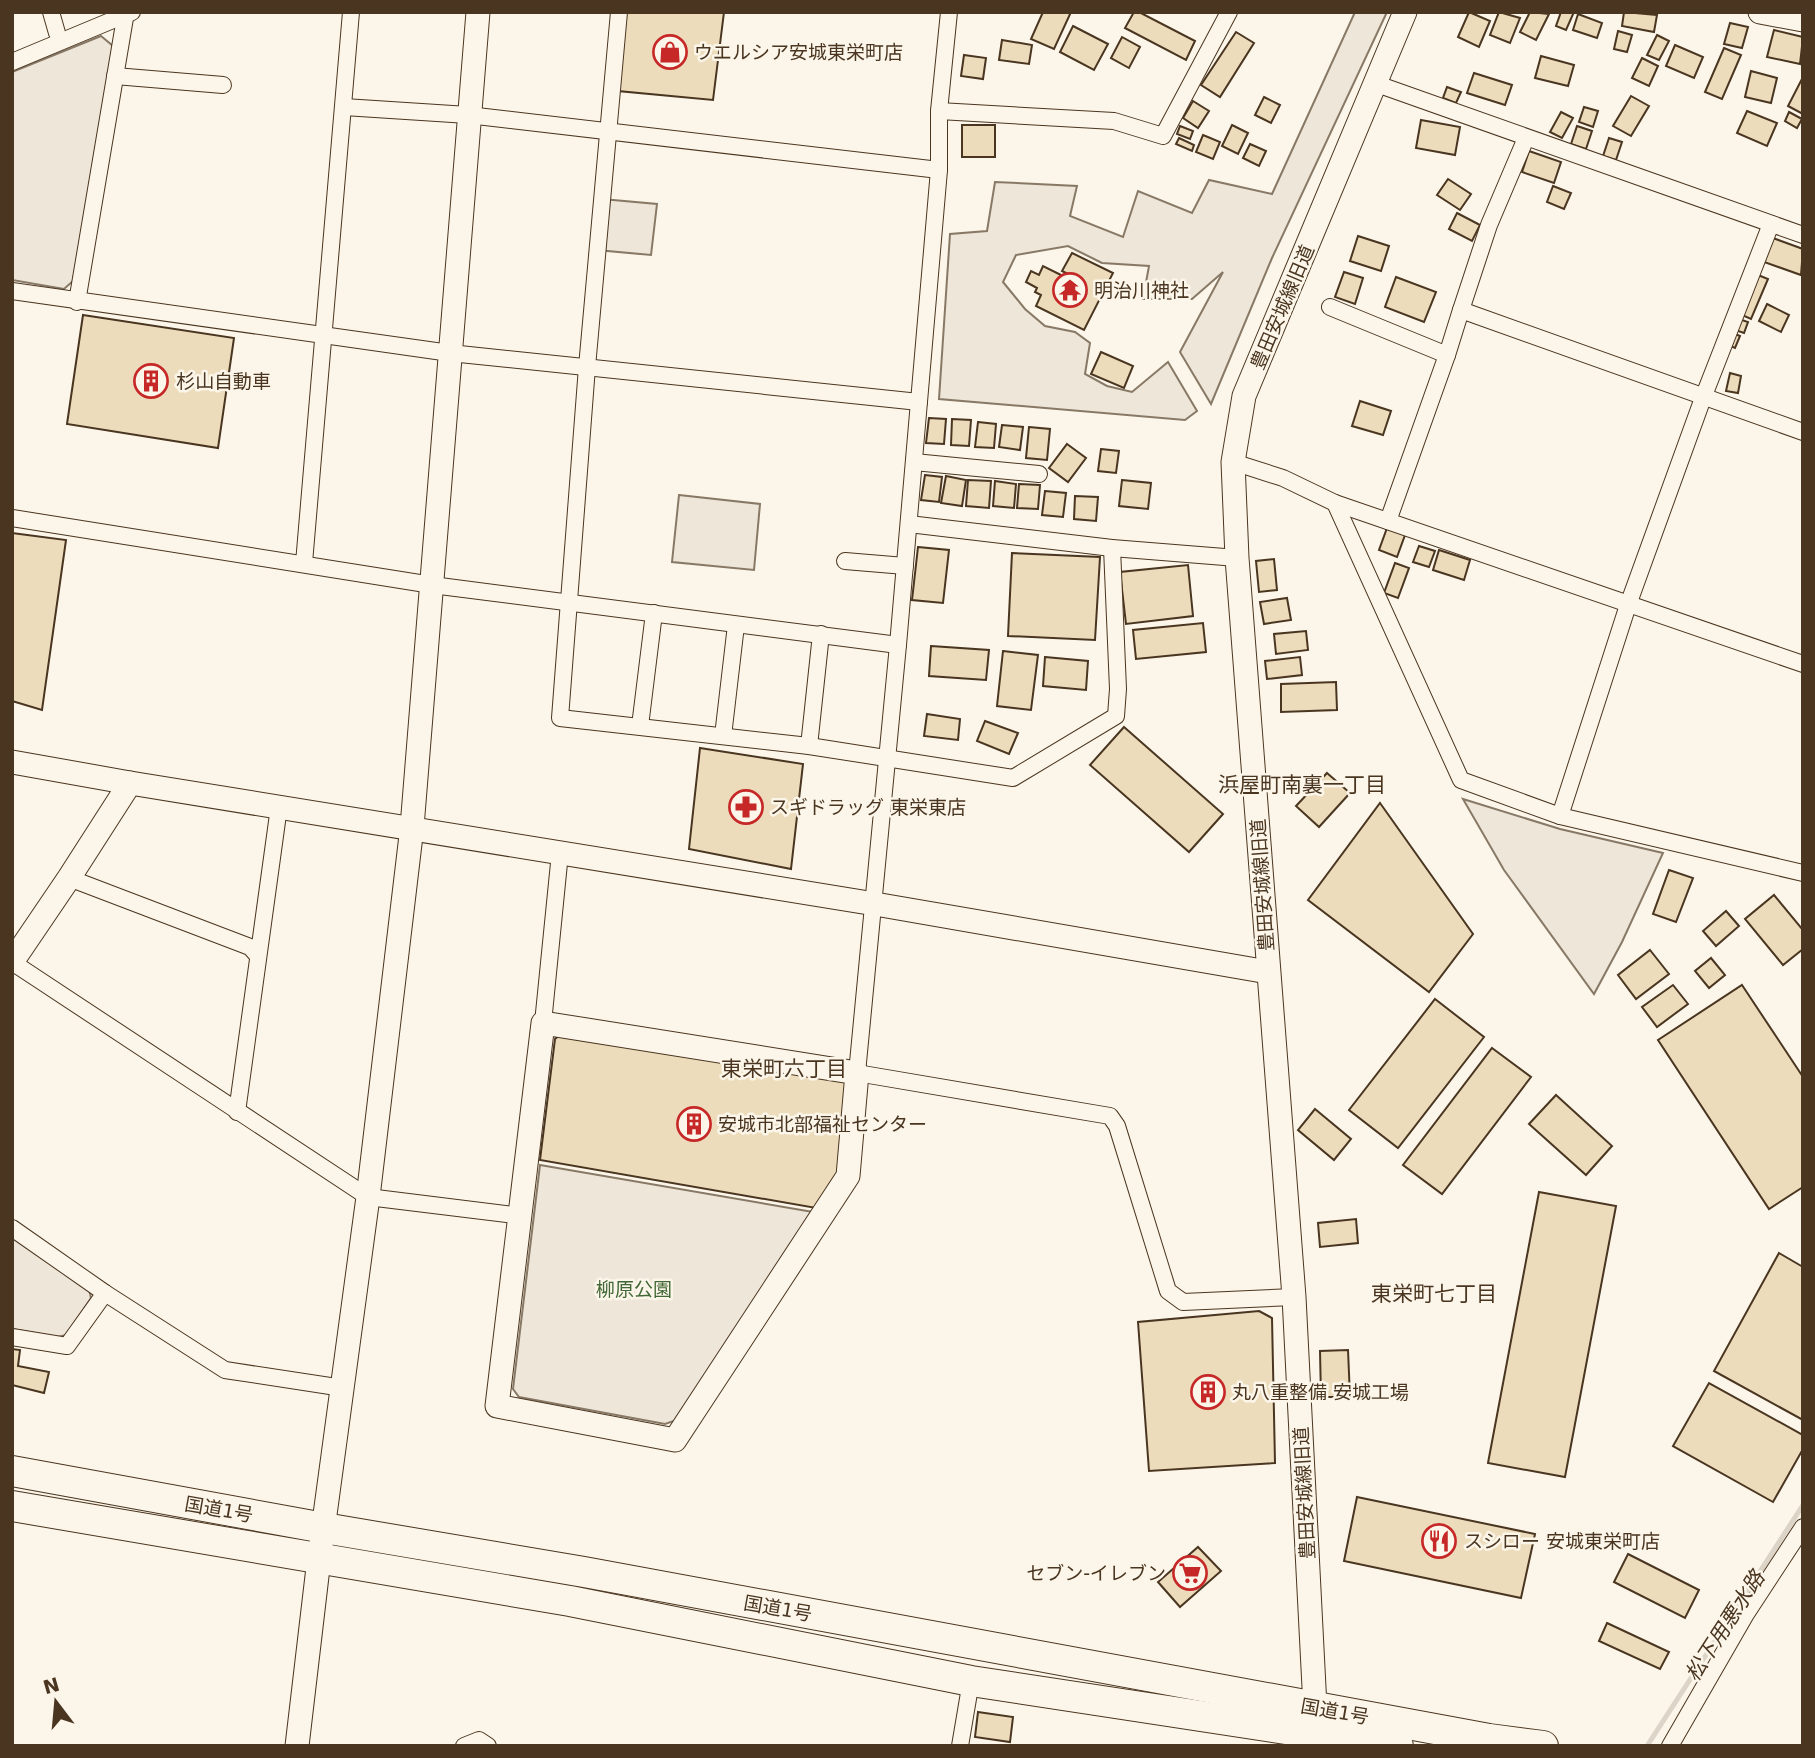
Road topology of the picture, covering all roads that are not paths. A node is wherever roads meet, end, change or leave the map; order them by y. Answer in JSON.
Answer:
{"nodes":[{"id":1,"x":51,"y":12,"type":"edge"},
{"id":2,"x":108,"y":12,"type":"edge"},
{"id":3,"x":351,"y":12,"type":"edge"},
{"id":4,"x":478,"y":12,"type":"edge"},
{"id":5,"x":619,"y":12,"type":"edge"},
{"id":6,"x":949,"y":12,"type":"edge"},
{"id":7,"x":1229,"y":12,"type":"edge"},
{"id":8,"x":1405,"y":12,"type":"edge"},
{"id":9,"x":1760,"y":12,"type":"edge"},
{"id":10,"x":128,"y":13,"type":"edge"},
{"id":11,"x":1803,"y":20,"type":"edge"},
{"id":12,"x":57,"y":33,"type":"junction"},
{"id":13,"x":12,"y":51,"type":"edge"},
{"id":14,"x":12,"y":62,"type":"edge"},
{"id":15,"x":115,"y":76,"type":"junction"},
{"id":16,"x":1374,"y":83,"type":"junction"},
{"id":17,"x":223,"y":85,"type":"dead end"},
{"id":18,"x":344,"y":107,"type":"junction"},
{"id":19,"x":939,"y":111,"type":"junction"},
{"id":20,"x":468,"y":115,"type":"junction"},
{"id":21,"x":608,"y":131,"type":"junction"},
{"id":22,"x":1526,"y":138,"type":"junction"},
{"id":23,"x":939,"y":170,"type":"junction"},
{"id":24,"x":1771,"y":224,"type":"junction"},
{"id":25,"x":1803,"y":235,"type":"edge"},
{"id":26,"x":12,"y":291,"type":"edge"},
{"id":27,"x":77,"y":302,"type":"junction"},
{"id":28,"x":1330,"y":307,"type":"dead end"},
{"id":29,"x":1461,"y":310,"type":"junction"},
{"id":30,"x":323,"y":337,"type":"junction"},
{"id":31,"x":450,"y":353,"type":"junction"},
{"id":32,"x":1447,"y":355,"type":"junction"},
{"id":33,"x":587,"y":367,"type":"junction"},
{"id":34,"x":1703,"y":398,"type":"junction"},
{"id":35,"x":919,"y":402,"type":"junction"},
{"id":36,"x":1803,"y":432,"type":"edge"},
{"id":37,"x":914,"y":462,"type":"junction"},
{"id":38,"x":1233,"y":462,"type":"junction"},
{"id":39,"x":1039,"y":474,"type":"dead end"},
{"id":40,"x":1335,"y":503,"type":"junction"},
{"id":41,"x":12,"y":518,"type":"edge"},
{"id":42,"x":1388,"y":521,"type":"junction"},
{"id":43,"x":909,"y":524,"type":"junction"},
{"id":44,"x":1112,"y":548,"type":"junction"},
{"id":45,"x":1237,"y":558,"type":"junction"},
{"id":46,"x":845,"y":561,"type":"dead end"},
{"id":47,"x":304,"y":563,"type":"junction"},
{"id":48,"x":905,"y":566,"type":"junction"},
{"id":49,"x":432,"y":585,"type":"junction"},
{"id":50,"x":568,"y":602,"type":"junction"},
{"id":51,"x":1628,"y":605,"type":"junction"},
{"id":52,"x":654,"y":613,"type":"junction"},
{"id":53,"x":736,"y":625,"type":"junction"},
{"id":54,"x":821,"y":634,"type":"junction"},
{"id":55,"x":898,"y":645,"type":"junction"},
{"id":56,"x":1803,"y":664,"type":"edge"},
{"id":57,"x":640,"y":726,"type":"junction"},
{"id":58,"x":723,"y":736,"type":"junction"},
{"id":59,"x":808,"y":746,"type":"junction"},
{"id":60,"x":887,"y":759,"type":"junction"},
{"id":61,"x":12,"y":762,"type":"edge"},
{"id":62,"x":130,"y":783,"type":"junction"},
{"id":63,"x":279,"y":807,"type":"junction"},
{"id":64,"x":1560,"y":816,"type":"junction"},
{"id":65,"x":412,"y":827,"type":"junction"},
{"id":66,"x":560,"y":853,"type":"junction"},
{"id":67,"x":1803,"y":873,"type":"edge"},
{"id":68,"x":69,"y":878,"type":"junction"},
{"id":69,"x":875,"y":904,"type":"junction"},
{"id":70,"x":258,"y":956,"type":"junction"},
{"id":71,"x":12,"y":962,"type":"edge"},
{"id":72,"x":1268,"y":972,"type":"junction"},
{"id":73,"x":543,"y":1023,"type":"junction"},
{"id":74,"x":858,"y":1073,"type":"junction"},
{"id":75,"x":237,"y":1112,"type":"junction"},
{"id":76,"x":368,"y":1197,"type":"junction"},
{"id":77,"x":522,"y":1216,"type":"junction"},
{"id":78,"x":12,"y":1228,"type":"edge"},
{"id":79,"x":105,"y":1293,"type":"junction"},
{"id":80,"x":1294,"y":1297,"type":"junction"},
{"id":81,"x":12,"y":1337,"type":"edge"},
{"id":82,"x":343,"y":1388,"type":"junction"},
{"id":83,"x":12,"y":1471,"type":"edge"},
{"id":84,"x":12,"y":1506,"type":"edge"},
{"id":85,"x":1803,"y":1527,"type":"edge"},
{"id":86,"x":324,"y":1528,"type":"junction"},
{"id":87,"x":319,"y":1559,"type":"junction"},
{"id":88,"x":971,"y":1681,"type":"junction"},
{"id":89,"x":1315,"y":1707,"type":"junction"},
{"id":90,"x":297,"y":1746,"type":"edge"},
{"id":91,"x":464,"y":1746,"type":"edge"},
{"id":92,"x":488,"y":1746,"type":"edge"},
{"id":93,"x":960,"y":1746,"type":"edge"},
{"id":94,"x":1398,"y":1746,"type":"edge"},
{"id":95,"x":1543,"y":1746,"type":"edge"},
{"id":96,"x":1670,"y":1746,"type":"edge"}],
"edges":[{"from":1,"to":12,"type":"street"},
{"from":2,"to":12,"type":"street"},
{"from":3,"to":18,"type":"street"},
{"from":4,"to":20,"type":"street"},
{"from":5,"to":21,"type":"street"},
{"from":6,"to":19,"type":"street"},
{"from":7,"to":19,"type":"street"},
{"from":8,"to":16,"type":"street","name":"豊田安城線旧道"},
{"from":9,"to":11,"type":"street"},
{"from":10,"to":14,"type":"street"},
{"from":10,"to":15,"type":"street"},
{"from":12,"to":13,"type":"street"},
{"from":15,"to":17,"type":"street"},
{"from":15,"to":27,"type":"street"},
{"from":16,"to":22,"type":"street"},
{"from":16,"to":38,"type":"street","name":"豊田安城線旧道"},
{"from":18,"to":20,"type":"street"},
{"from":18,"to":30,"type":"street"},
{"from":19,"to":23,"type":"street"},
{"from":20,"to":21,"type":"street"},
{"from":20,"to":31,"type":"street"},
{"from":21,"to":23,"type":"street"},
{"from":21,"to":33,"type":"street"},
{"from":22,"to":24,"type":"street"},
{"from":22,"to":29,"type":"street"},
{"from":23,"to":35,"type":"street"},
{"from":24,"to":25,"type":"street"},
{"from":24,"to":34,"type":"street"},
{"from":26,"to":27,"type":"street"},
{"from":27,"to":30,"type":"street"},
{"from":28,"to":32,"type":"street"},
{"from":29,"to":32,"type":"street"},
{"from":29,"to":34,"type":"street"},
{"from":30,"to":31,"type":"street"},
{"from":30,"to":47,"type":"street"},
{"from":31,"to":33,"type":"street"},
{"from":31,"to":49,"type":"street"},
{"from":32,"to":42,"type":"street"},
{"from":33,"to":35,"type":"street"},
{"from":33,"to":50,"type":"street"},
{"from":34,"to":36,"type":"street"},
{"from":34,"to":51,"type":"street"},
{"from":35,"to":37,"type":"street"},
{"from":37,"to":39,"type":"street"},
{"from":37,"to":43,"type":"street"},
{"from":38,"to":40,"type":"street"},
{"from":38,"to":45,"type":"street","name":"豊田安城線旧道"},
{"from":40,"to":42,"type":"street"},
{"from":40,"to":64,"type":"street"},
{"from":41,"to":47,"type":"street"},
{"from":42,"to":51,"type":"street"},
{"from":43,"to":44,"type":"street"},
{"from":43,"to":48,"type":"street"},
{"from":44,"to":45,"type":"street"},
{"from":44,"to":60,"type":"street"},
{"from":45,"to":72,"type":"street","name":"豊田安城線旧道"},
{"from":46,"to":48,"type":"street"},
{"from":47,"to":49,"type":"street"},
{"from":48,"to":55,"type":"street"},
{"from":49,"to":50,"type":"street"},
{"from":49,"to":65,"type":"street"},
{"from":50,"to":52,"type":"street"},
{"from":50,"to":57,"type":"street"},
{"from":51,"to":56,"type":"street"},
{"from":51,"to":64,"type":"street"},
{"from":52,"to":53,"type":"street"},
{"from":52,"to":57,"type":"street"},
{"from":53,"to":54,"type":"street"},
{"from":53,"to":58,"type":"street"},
{"from":54,"to":55,"type":"street"},
{"from":54,"to":59,"type":"street"},
{"from":55,"to":60,"type":"street"},
{"from":57,"to":58,"type":"street"},
{"from":58,"to":59,"type":"street"},
{"from":59,"to":60,"type":"street"},
{"from":60,"to":69,"type":"street"},
{"from":61,"to":62,"type":"street"},
{"from":62,"to":63,"type":"street"},
{"from":62,"to":68,"type":"street"},
{"from":63,"to":65,"type":"street"},
{"from":63,"to":70,"type":"street"},
{"from":64,"to":67,"type":"street"},
{"from":65,"to":66,"type":"street"},
{"from":65,"to":76,"type":"street"},
{"from":66,"to":69,"type":"street"},
{"from":66,"to":73,"type":"street"},
{"from":68,"to":70,"type":"street"},
{"from":68,"to":71,"type":"street"},
{"from":69,"to":72,"type":"street"},
{"from":69,"to":74,"type":"street"},
{"from":70,"to":75,"type":"street"},
{"from":71,"to":75,"type":"street"},
{"from":72,"to":80,"type":"street","name":"豊田安城線旧道"},
{"from":73,"to":74,"type":"street"},
{"from":73,"to":77,"type":"street"},
{"from":74,"to":77,"type":"street"},
{"from":74,"to":80,"type":"street"},
{"from":75,"to":76,"type":"street"},
{"from":76,"to":77,"type":"street"},
{"from":76,"to":82,"type":"street"},
{"from":78,"to":79,"type":"street"},
{"from":79,"to":81,"type":"street"},
{"from":79,"to":82,"type":"street"},
{"from":80,"to":89,"type":"street","name":"豊田安城線旧道"},
{"from":82,"to":86,"type":"street"},
{"from":83,"to":86,"type":"highway","name":"国道1号"},
{"from":84,"to":87,"type":"highway","name":"国道1号"},
{"from":85,"to":96,"type":"street"},
{"from":86,"to":87,"type":"street"},
{"from":86,"to":89,"type":"highway","name":"国道1号"},
{"from":87,"to":88,"type":"highway","name":"国道1号"},
{"from":87,"to":90,"type":"street"},
{"from":88,"to":93,"type":"street"},
{"from":88,"to":94,"type":"highway","name":"国道1号"},
{"from":89,"to":95,"type":"highway","name":"国道1号"},
{"from":91,"to":92,"type":"street"}]}
